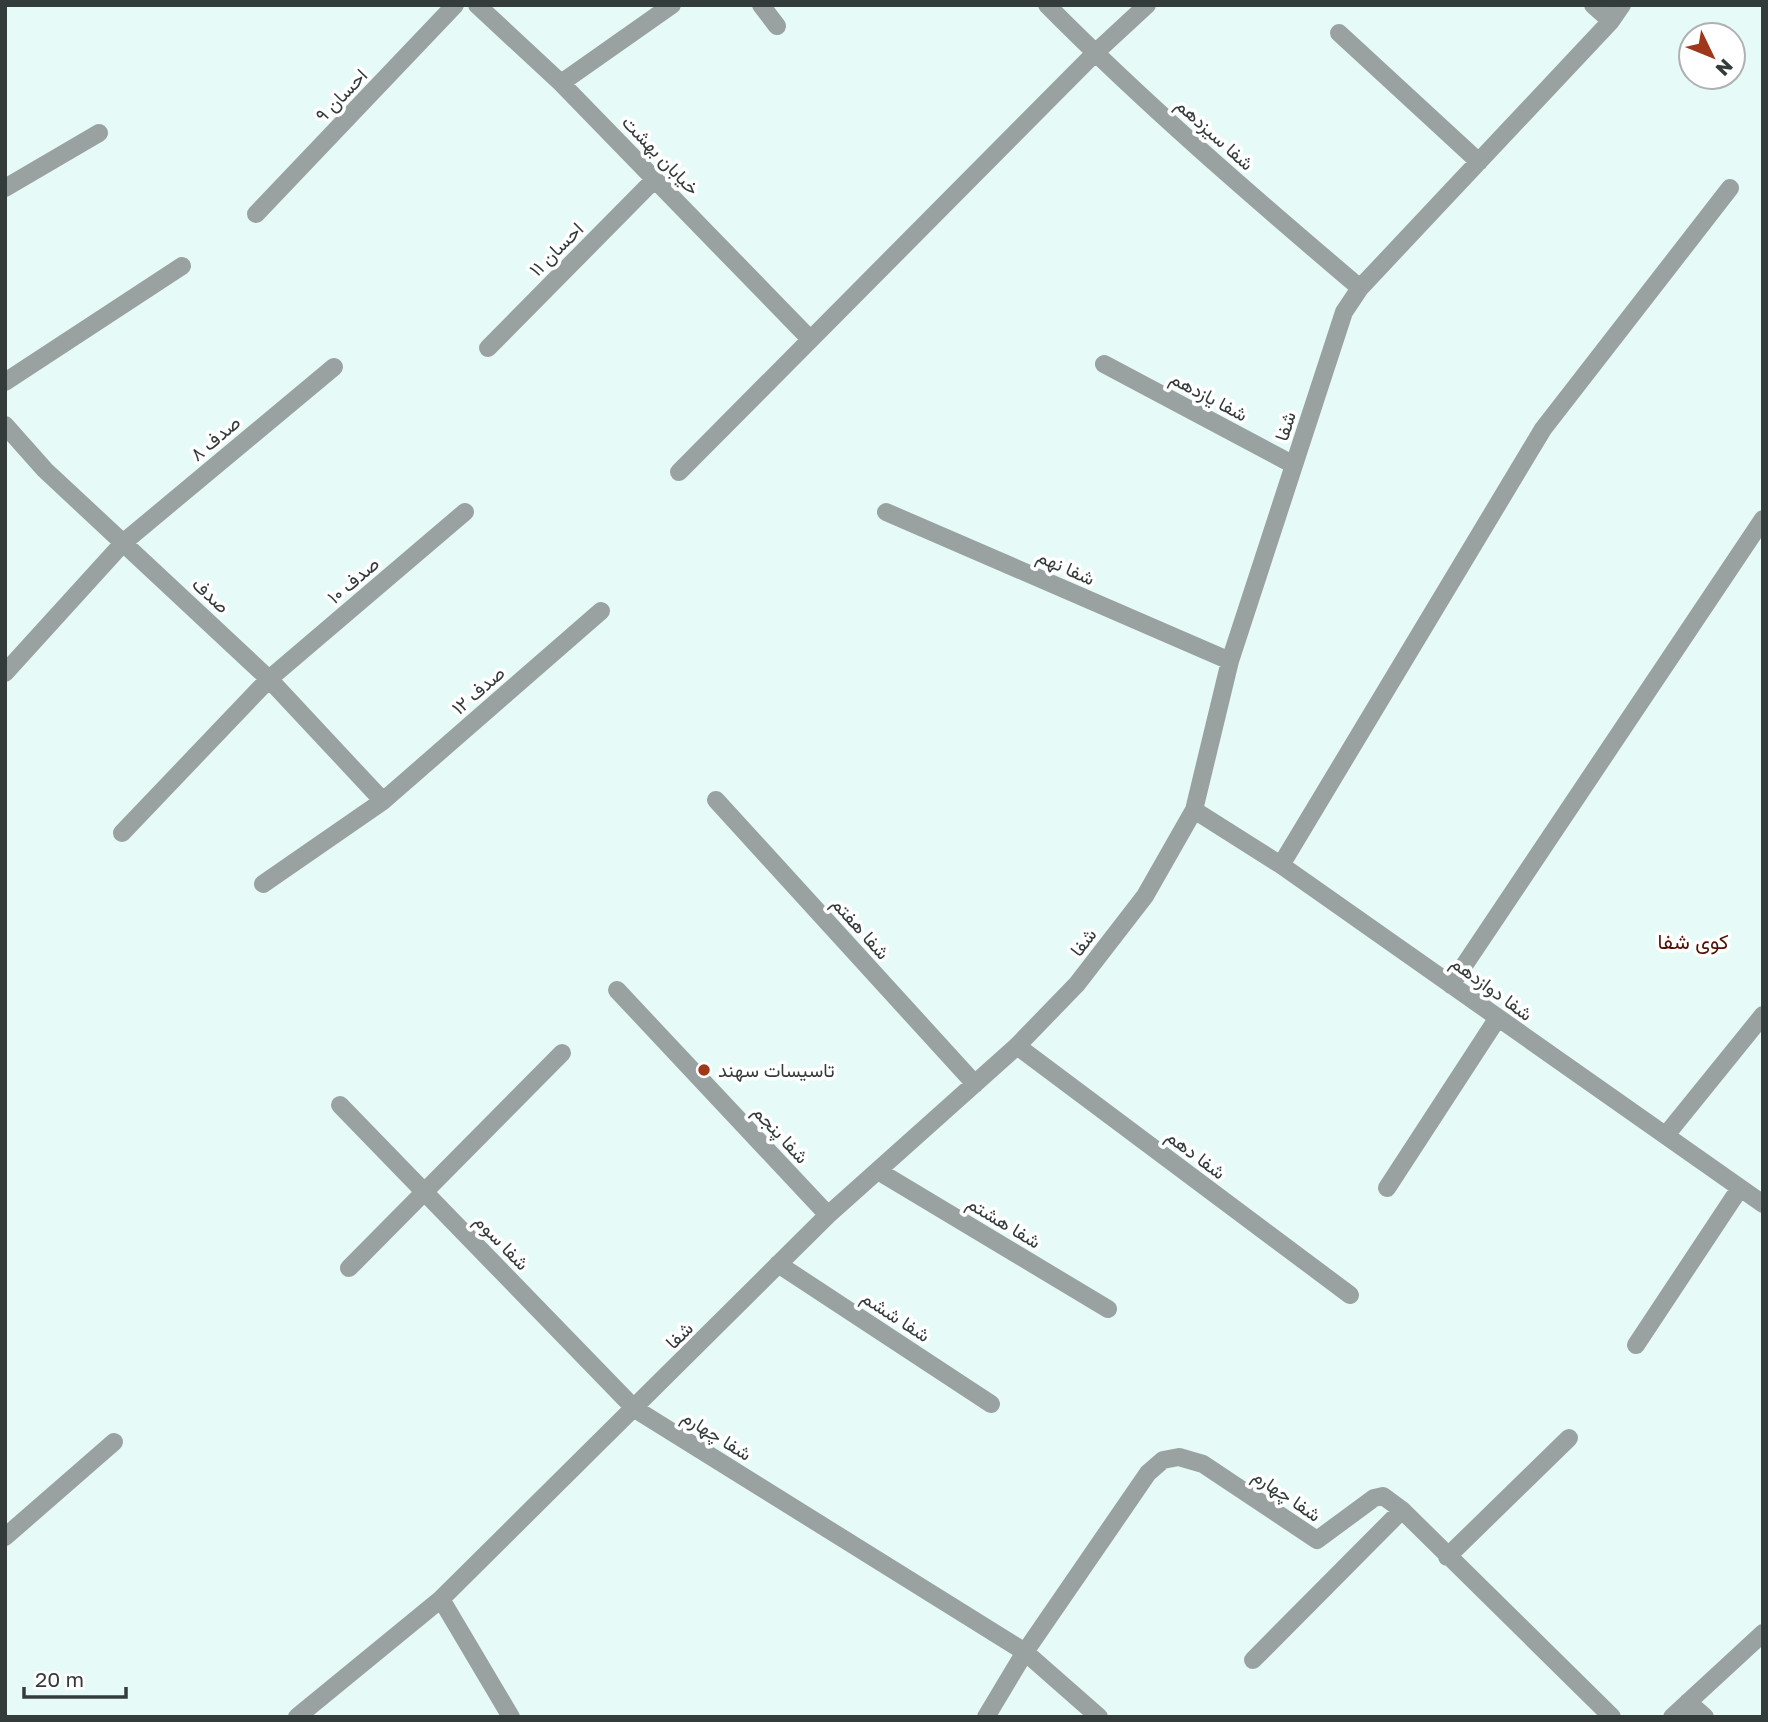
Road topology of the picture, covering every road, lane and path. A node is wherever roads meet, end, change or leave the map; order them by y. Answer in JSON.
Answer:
{"nodes":[{"id":1,"x":456,"y":5,"type":"edge"},
{"id":2,"x":477,"y":5,"type":"edge"},
{"id":3,"x":672,"y":5,"type":"edge"},
{"id":4,"x":761,"y":5,"type":"edge"},
{"id":5,"x":1047,"y":5,"type":"edge"},
{"id":6,"x":1147,"y":5,"type":"edge"},
{"id":7,"x":1593,"y":5,"type":"edge"},
{"id":8,"x":1622,"y":5,"type":"edge"},
{"id":9,"x":1611,"y":21,"type":"junction"},
{"id":10,"x":777,"y":26,"type":"dead end"},
{"id":11,"x":1339,"y":33,"type":"dead end"},
{"id":12,"x":1095,"y":53,"type":"junction"},
{"id":13,"x":561,"y":83,"type":"junction"},
{"id":14,"x":99,"y":133,"type":"dead end"},
{"id":15,"x":1479,"y":162,"type":"junction"},
{"id":16,"x":655,"y":179,"type":"junction"},
{"id":17,"x":5,"y":188,"type":"edge"},
{"id":18,"x":1730,"y":188,"type":"dead end"},
{"id":19,"x":256,"y":214,"type":"dead end"},
{"id":20,"x":182,"y":266,"type":"dead end"},
{"id":21,"x":1360,"y":288,"type":"junction"},
{"id":22,"x":810,"y":339,"type":"junction"},
{"id":23,"x":488,"y":348,"type":"dead end"},
{"id":24,"x":1104,"y":364,"type":"dead end"},
{"id":25,"x":334,"y":367,"type":"dead end"},
{"id":26,"x":5,"y":382,"type":"edge"},
{"id":27,"x":5,"y":425,"type":"edge"},
{"id":28,"x":1294,"y":465,"type":"junction"},
{"id":29,"x":679,"y":472,"type":"dead end"},
{"id":30,"x":465,"y":512,"type":"dead end"},
{"id":31,"x":886,"y":512,"type":"dead end"},
{"id":32,"x":1761,"y":525,"type":"edge"},
{"id":33,"x":124,"y":542,"type":"junction"},
{"id":34,"x":601,"y":611,"type":"dead end"},
{"id":35,"x":1230,"y":661,"type":"junction"},
{"id":36,"x":5,"y":673,"type":"edge"},
{"id":37,"x":269,"y":679,"type":"junction"},
{"id":38,"x":716,"y":800,"type":"dead end"},
{"id":39,"x":383,"y":801,"type":"junction"},
{"id":40,"x":1194,"y":810,"type":"junction"},
{"id":41,"x":122,"y":833,"type":"dead end"},
{"id":42,"x":1281,"y":865,"type":"junction"},
{"id":43,"x":263,"y":884,"type":"dead end"},
{"id":44,"x":1451,"y":985,"type":"junction"},
{"id":45,"x":618,"y":990,"type":"dead end"},
{"id":46,"x":1763,"y":1015,"type":"edge"},
{"id":47,"x":1497,"y":1018,"type":"junction"},
{"id":48,"x":1017,"y":1046,"type":"junction"},
{"id":49,"x":562,"y":1054,"type":"dead end"},
{"id":50,"x":975,"y":1084,"type":"junction"},
{"id":51,"x":340,"y":1105,"type":"dead end"},
{"id":52,"x":1666,"y":1135,"type":"junction"},
{"id":53,"x":878,"y":1171,"type":"junction"},
{"id":54,"x":1387,"y":1188,"type":"dead end"},
{"id":55,"x":1740,"y":1188,"type":"junction"},
{"id":56,"x":424,"y":1191,"type":"junction"},
{"id":57,"x":1763,"y":1204,"type":"edge"},
{"id":58,"x":828,"y":1214,"type":"junction"},
{"id":59,"x":778,"y":1264,"type":"junction"},
{"id":60,"x":349,"y":1268,"type":"dead end"},
{"id":61,"x":1350,"y":1295,"type":"dead end"},
{"id":62,"x":1108,"y":1310,"type":"dead end"},
{"id":63,"x":1636,"y":1345,"type":"dead end"},
{"id":64,"x":992,"y":1404,"type":"dead end"},
{"id":65,"x":635,"y":1409,"type":"junction"},
{"id":66,"x":1569,"y":1438,"type":"dead end"},
{"id":67,"x":114,"y":1442,"type":"dead end"},
{"id":68,"x":1402,"y":1510,"type":"junction"},
{"id":69,"x":5,"y":1537,"type":"edge"},
{"id":70,"x":1447,"y":1556,"type":"junction"},
{"id":71,"x":441,"y":1599,"type":"junction"},
{"id":72,"x":1763,"y":1633,"type":"edge"},
{"id":73,"x":1025,"y":1652,"type":"junction"},
{"id":74,"x":1253,"y":1660,"type":"dead end"},
{"id":75,"x":1688,"y":1702,"type":"junction"},
{"id":76,"x":297,"y":1717,"type":"edge"},
{"id":77,"x":510,"y":1717,"type":"edge"},
{"id":78,"x":986,"y":1717,"type":"edge"},
{"id":79,"x":1099,"y":1717,"type":"edge"},
{"id":80,"x":1612,"y":1717,"type":"edge"},
{"id":81,"x":1672,"y":1717,"type":"edge"},
{"id":82,"x":1705,"y":1717,"type":"edge"}],
"edges":[{"from":1,"to":19,"type":"street","name":"احسان ۹"},
{"from":2,"to":13,"type":"street","name":"خیابان بهشت"},
{"from":3,"to":13,"type":"street"},
{"from":4,"to":10,"type":"street"},
{"from":5,"to":12,"type":"street","name":"شفا سیزدهم"},
{"from":6,"to":12,"type":"street"},
{"from":7,"to":9,"type":"street"},
{"from":8,"to":9,"type":"street","name":"شفا"},
{"from":9,"to":15,"type":"street","name":"شفا"},
{"from":11,"to":15,"type":"street"},
{"from":12,"to":21,"type":"street","name":"شفا سیزدهم"},
{"from":12,"to":22,"type":"street"},
{"from":13,"to":16,"type":"street","name":"خیابان بهشت"},
{"from":14,"to":17,"type":"street"},
{"from":15,"to":21,"type":"street","name":"شفا"},
{"from":16,"to":22,"type":"street","name":"خیابان بهشت"},
{"from":16,"to":23,"type":"street","name":"احسان ۱۱"},
{"from":18,"to":42,"type":"street"},
{"from":20,"to":26,"type":"street"},
{"from":21,"to":28,"type":"street","name":"شفا"},
{"from":22,"to":29,"type":"street"},
{"from":24,"to":28,"type":"street","name":"شفا یازدهم"},
{"from":25,"to":33,"type":"street","name":"صدف ۸"},
{"from":27,"to":33,"type":"street","name":"صدف"},
{"from":28,"to":35,"type":"street","name":"شفا"},
{"from":30,"to":37,"type":"street","name":"صدف ۱۰"},
{"from":31,"to":35,"type":"street","name":"شفا نهم"},
{"from":32,"to":44,"type":"street"},
{"from":33,"to":36,"type":"street","name":"صدف ۸"},
{"from":33,"to":37,"type":"street","name":"صدف"},
{"from":34,"to":39,"type":"street","name":"صدف ۱۲"},
{"from":35,"to":40,"type":"street","name":"شفا"},
{"from":37,"to":39,"type":"street","name":"صدف"},
{"from":37,"to":41,"type":"street","name":"صدف ۱۰"},
{"from":38,"to":50,"type":"street","name":"شفا هفتم"},
{"from":39,"to":43,"type":"street","name":"صدف ۱۲"},
{"from":40,"to":42,"type":"street","name":"شفا دوازدهم"},
{"from":40,"to":48,"type":"street","name":"شفا"},
{"from":42,"to":44,"type":"street","name":"شفا دوازدهم"},
{"from":44,"to":47,"type":"street","name":"شفا دوازدهم"},
{"from":45,"to":58,"type":"street","name":"شفا پنجم"},
{"from":46,"to":52,"type":"street"},
{"from":47,"to":52,"type":"street","name":"شفا دوازدهم"},
{"from":47,"to":54,"type":"street"},
{"from":48,"to":50,"type":"street","name":"شفا"},
{"from":48,"to":61,"type":"street","name":"شفا دهم"},
{"from":49,"to":56,"type":"street"},
{"from":50,"to":53,"type":"street","name":"شفا"},
{"from":51,"to":56,"type":"street","name":"شفا سوم"},
{"from":52,"to":55,"type":"street","name":"شفا دوازدهم"},
{"from":53,"to":58,"type":"street","name":"شفا"},
{"from":53,"to":62,"type":"street","name":"شفا هشتم"},
{"from":55,"to":57,"type":"street","name":"شفا دوازدهم"},
{"from":55,"to":63,"type":"street"},
{"from":56,"to":60,"type":"street"},
{"from":56,"to":65,"type":"street","name":"شفا سوم"},
{"from":58,"to":59,"type":"street","name":"شفا"},
{"from":59,"to":64,"type":"street","name":"شفا ششم"},
{"from":59,"to":65,"type":"street","name":"شفا"},
{"from":65,"to":71,"type":"street","name":"شفا"},
{"from":65,"to":73,"type":"street","name":"شفا چهارم"},
{"from":66,"to":70,"type":"street"},
{"from":67,"to":69,"type":"street"},
{"from":68,"to":70,"type":"street","name":"شفا چهارم"},
{"from":68,"to":73,"type":"street","name":"شفا چهارم"},
{"from":68,"to":74,"type":"street"},
{"from":70,"to":80,"type":"street","name":"شفا چهارم"},
{"from":71,"to":76,"type":"street","name":"شفا"},
{"from":71,"to":77,"type":"street"},
{"from":72,"to":75,"type":"street"},
{"from":73,"to":78,"type":"street"},
{"from":73,"to":79,"type":"street","name":"شفا چهارم"},
{"from":75,"to":81,"type":"street"},
{"from":75,"to":82,"type":"street"}]}
